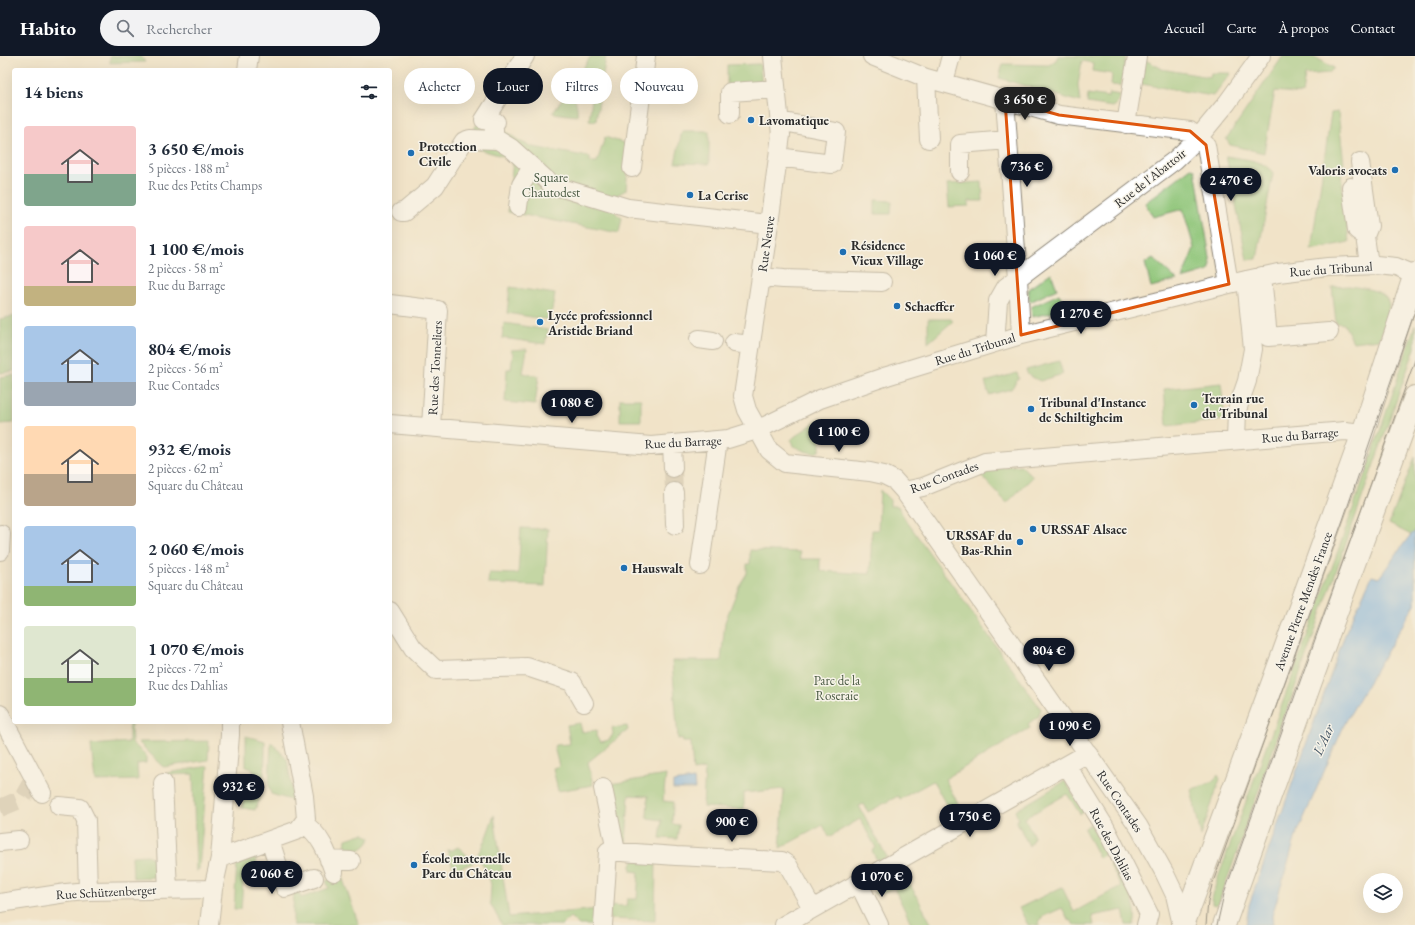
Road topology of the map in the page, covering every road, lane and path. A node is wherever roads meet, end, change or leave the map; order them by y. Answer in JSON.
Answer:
{"nodes":[{"id":1,"x":248,"y":56,"type":"edge"},
{"id":2,"x":525,"y":56,"type":"edge"},
{"id":3,"x":646,"y":56,"type":"edge"},
{"id":4,"x":773,"y":56,"type":"edge"},
{"id":5,"x":872,"y":56,"type":"edge"},
{"id":6,"x":951,"y":56,"type":"edge"},
{"id":7,"x":1137,"y":56,"type":"edge"},
{"id":8,"x":1261,"y":56,"type":"edge"},
{"id":9,"x":247,"y":68,"type":"edge"},
{"id":10,"x":926,"y":78,"type":"junction"},
{"id":11,"x":944,"y":82,"type":"junction"},
{"id":12,"x":776,"y":89,"type":"junction"},
{"id":13,"x":1006,"y":100,"type":"junction"},
{"id":14,"x":730,"y":114,"type":"dead end"},
{"id":15,"x":780,"y":121,"type":"junction"},
{"id":16,"x":1126,"y":124,"type":"junction"},
{"id":17,"x":1198,"y":138,"type":"junction"},
{"id":18,"x":929,"y":139,"type":"dead end"},
{"id":19,"x":494,"y":140,"type":"junction"},
{"id":20,"x":1008,"y":140,"type":"junction"},
{"id":21,"x":778,"y":157,"type":"junction"},
{"id":22,"x":1360,"y":162,"type":"dead end"},
{"id":23,"x":532,"y":167,"type":"junction"},
{"id":24,"x":632,"y":168,"type":"dead end"},
{"id":25,"x":960,"y":172,"type":"dead end"},
{"id":26,"x":1351,"y":187,"type":"dead end"},
{"id":27,"x":518,"y":207,"type":"dead end"},
{"id":28,"x":401,"y":212,"type":"dead end"},
{"id":29,"x":769,"y":224,"type":"junction"},
{"id":30,"x":1365,"y":236,"type":"junction"},
{"id":31,"x":1369,"y":265,"type":"junction"},
{"id":32,"x":1415,"y":274,"type":"edge"},
{"id":33,"x":761,"y":277,"type":"junction"},
{"id":34,"x":1018,"y":278,"type":"junction"},
{"id":35,"x":1254,"y":278,"type":"junction"},
{"id":36,"x":882,"y":282,"type":"dead end"},
{"id":37,"x":1229,"y":284,"type":"junction"},
{"id":38,"x":392,"y":304,"type":"edge"},
{"id":39,"x":1329,"y":332,"type":"dead end"},
{"id":40,"x":1021,"y":335,"type":"junction"},
{"id":41,"x":995,"y":344,"type":"junction"},
{"id":42,"x":1415,"y":397,"type":"edge"},
{"id":43,"x":392,"y":424,"type":"edge"},
{"id":44,"x":431,"y":427,"type":"junction"},
{"id":45,"x":757,"y":430,"type":"junction"},
{"id":46,"x":1363,"y":433,"type":"junction"},
{"id":47,"x":718,"y":440,"type":"junction"},
{"id":48,"x":1236,"y":440,"type":"junction"},
{"id":49,"x":672,"y":444,"type":"junction"},
{"id":50,"x":673,"y":468,"type":"tunnel mouth"},
{"id":51,"x":904,"y":491,"type":"junction"},
{"id":52,"x":674,"y":492,"type":"tunnel mouth"},
{"id":53,"x":675,"y":525,"type":"dead end"},
{"id":54,"x":5,"y":533,"type":"edge"},
{"id":55,"x":0,"y":552,"type":"edge"},
{"id":56,"x":700,"y":565,"type":"dead end"},
{"id":57,"x":392,"y":614,"type":"edge"},
{"id":58,"x":584,"y":703,"type":"dead end"},
{"id":59,"x":0,"y":714,"type":"edge"},
{"id":60,"x":230,"y":724,"type":"edge"},
{"id":61,"x":290,"y":724,"type":"edge"},
{"id":62,"x":1088,"y":753,"type":"junction"},
{"id":63,"x":1067,"y":766,"type":"junction"},
{"id":64,"x":163,"y":783,"type":"dead end"},
{"id":65,"x":603,"y":788,"type":"dead end"},
{"id":66,"x":42,"y":794,"type":"dead end"},
{"id":67,"x":59,"y":806,"type":"dead end"},
{"id":68,"x":303,"y":824,"type":"junction"},
{"id":69,"x":19,"y":840,"type":"dead end"},
{"id":70,"x":270,"y":840,"type":"junction"},
{"id":71,"x":0,"y":842,"type":"edge"},
{"id":72,"x":616,"y":852,"type":"junction"},
{"id":73,"x":220,"y":858,"type":"junction"},
{"id":74,"x":351,"y":861,"type":"dead end"},
{"id":75,"x":314,"y":878,"type":"dead end"},
{"id":76,"x":859,"y":884,"type":"junction"},
{"id":77,"x":213,"y":889,"type":"junction"},
{"id":78,"x":168,"y":890,"type":"junction"},
{"id":79,"x":88,"y":891,"type":"junction"},
{"id":80,"x":0,"y":903,"type":"edge"},
{"id":81,"x":812,"y":908,"type":"junction"},
{"id":82,"x":208,"y":925,"type":"edge"},
{"id":83,"x":603,"y":925,"type":"edge"},
{"id":84,"x":784,"y":925,"type":"edge"},
{"id":85,"x":878,"y":925,"type":"edge"},
{"id":86,"x":1146,"y":925,"type":"edge"},
{"id":87,"x":1182,"y":925,"type":"edge"},
{"id":88,"x":1224,"y":925,"type":"edge"}],
"edges":[{"from":1,"to":9,"type":"street"},
{"from":2,"to":19,"type":"street"},
{"from":3,"to":24,"type":"street"},
{"from":4,"to":12,"type":"street","name":"Rue Neuve"},
{"from":5,"to":10,"type":"street"},
{"from":6,"to":11,"type":"street"},
{"from":7,"to":16,"type":"street"},
{"from":8,"to":17,"type":"street","name":"Rue de l'Abattoir"},
{"from":10,"to":11,"type":"street"},
{"from":10,"to":18,"type":"street"},
{"from":11,"to":13,"type":"street"},
{"from":12,"to":14,"type":"street"},
{"from":12,"to":15,"type":"street","name":"Rue Neuve"},
{"from":13,"to":16,"type":"street"},
{"from":13,"to":20,"type":"street"},
{"from":15,"to":21,"type":"street","name":"Rue Neuve"},
{"from":15,"to":21,"type":"street"},
{"from":16,"to":17,"type":"street"},
{"from":17,"to":34,"type":"street","name":"Rue de l'Abattoir"},
{"from":17,"to":37,"type":"street"},
{"from":19,"to":23,"type":"street"},
{"from":19,"to":28,"type":"street"},
{"from":20,"to":25,"type":"street"},
{"from":20,"to":34,"type":"street"},
{"from":21,"to":29,"type":"street","name":"Rue Neuve"},
{"from":22,"to":30,"type":"street"},
{"from":23,"to":27,"type":"street"},
{"from":23,"to":29,"type":"street"},
{"from":26,"to":30,"type":"street"},
{"from":29,"to":33,"type":"street","name":"Rue Neuve"},
{"from":30,"to":31,"type":"street"},
{"from":31,"to":32,"type":"street","name":"Rue du Tribunal"},
{"from":31,"to":35,"type":"street","name":"Rue du Tribunal"},
{"from":32,"to":46,"type":"main road","name":"Avenue Pierre Mendès France"},
{"from":33,"to":36,"type":"street"},
{"from":33,"to":45,"type":"street","name":"Rue Neuve"},
{"from":34,"to":40,"type":"street"},
{"from":34,"to":41,"type":"street","name":"Rue de l'Abattoir"},
{"from":35,"to":37,"type":"street","name":"Rue du Tribunal"},
{"from":35,"to":39,"type":"street"},
{"from":35,"to":48,"type":"street"},
{"from":37,"to":40,"type":"street","name":"Rue du Tribunal"},
{"from":38,"to":44,"type":"street","name":"Rue des Tonneliers"},
{"from":40,"to":41,"type":"street","name":"Rue du Tribunal"},
{"from":41,"to":45,"type":"street","name":"Rue du Tribunal"},
{"from":42,"to":88,"type":"main road"},
{"from":43,"to":44,"type":"street","name":"Rue du Barrage"},
{"from":44,"to":49,"type":"street","name":"Rue du Barrage"},
{"from":45,"to":47,"type":"street","name":"Rue du Barrage"},
{"from":45,"to":51,"type":"street"},
{"from":46,"to":48,"type":"street","name":"Rue du Barrage"},
{"from":46,"to":87,"type":"main road","name":"Avenue Pierre Mendès France"},
{"from":47,"to":49,"type":"street","name":"Rue du Barrage"},
{"from":47,"to":56,"type":"street"},
{"from":48,"to":51,"type":"street","name":"Rue Contades"},
{"from":49,"to":50,"type":"street"},
{"from":51,"to":62,"type":"street","name":"Rue Contades"},
{"from":52,"to":53,"type":"street"},
{"from":54,"to":55,"type":"street"},
{"from":57,"to":58,"type":"street"},
{"from":59,"to":66,"type":"street"},
{"from":60,"to":73,"type":"street"},
{"from":61,"to":68,"type":"street"},
{"from":62,"to":63,"type":"street"},
{"from":62,"to":87,"type":"street","name":"Rue Contades"},
{"from":63,"to":76,"type":"street"},
{"from":63,"to":86,"type":"street","name":"Rue des Dahlias"},
{"from":64,"to":78,"type":"street"},
{"from":65,"to":72,"type":"street"},
{"from":67,"to":79,"type":"street"},
{"from":68,"to":70,"type":"street"},
{"from":68,"to":74,"type":"street"},
{"from":69,"to":71,"type":"street"},
{"from":70,"to":73,"type":"street"},
{"from":70,"to":75,"type":"street"},
{"from":72,"to":81,"type":"street"},
{"from":72,"to":83,"type":"street"},
{"from":73,"to":77,"type":"street"},
{"from":76,"to":81,"type":"street"},
{"from":76,"to":85,"type":"street"},
{"from":77,"to":78,"type":"street","name":"Rue Schützenberger"},
{"from":77,"to":82,"type":"street"},
{"from":78,"to":79,"type":"street","name":"Rue Schützenberger"},
{"from":79,"to":80,"type":"street","name":"Rue Schützenberger"},
{"from":81,"to":84,"type":"street"}]}
